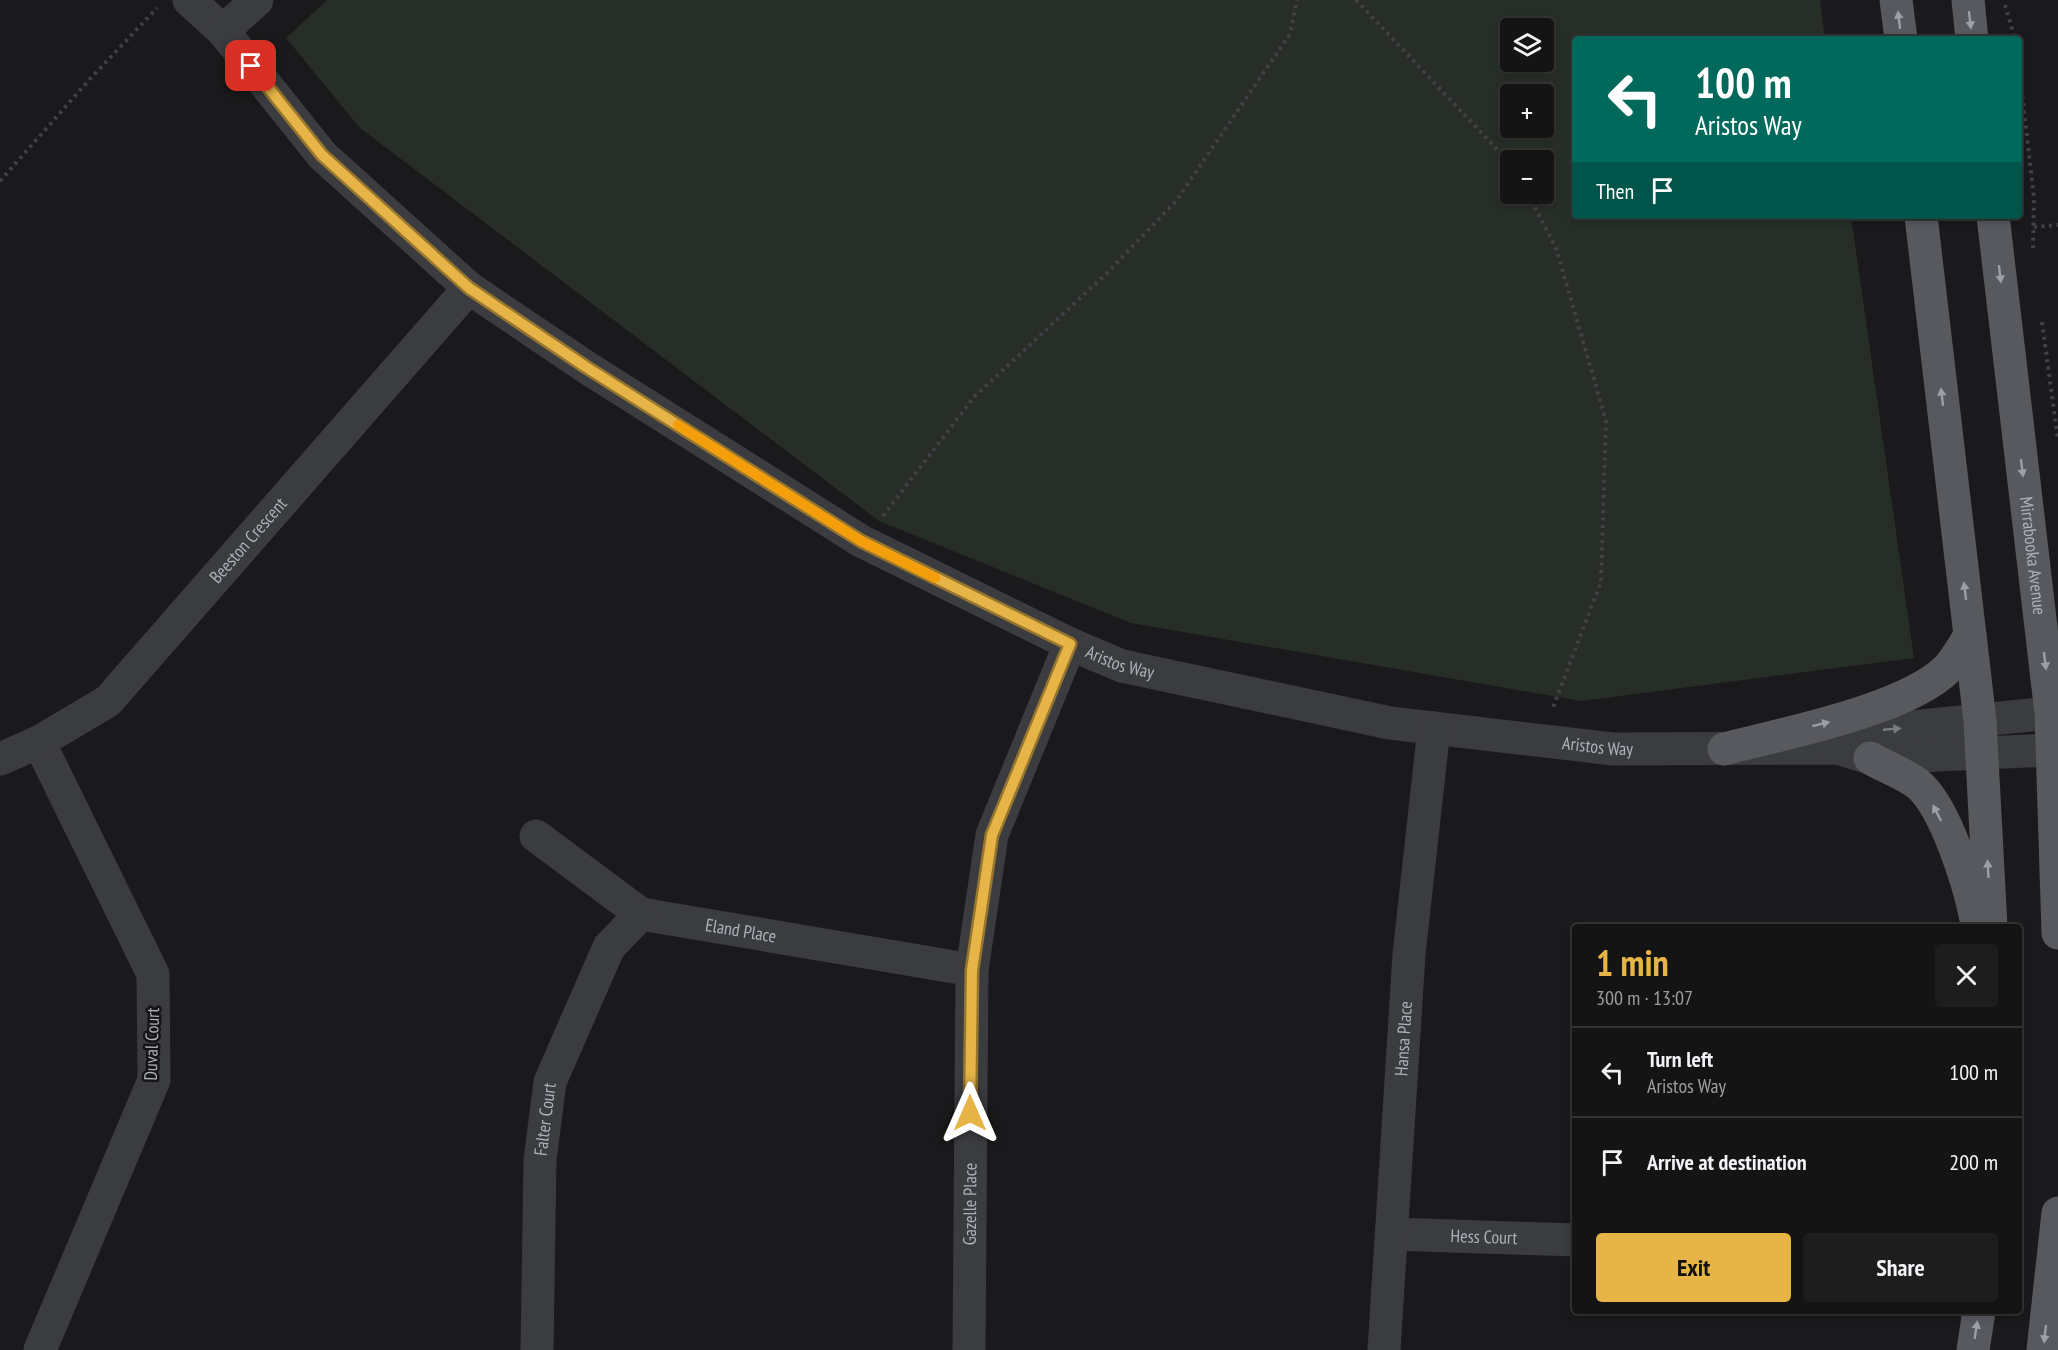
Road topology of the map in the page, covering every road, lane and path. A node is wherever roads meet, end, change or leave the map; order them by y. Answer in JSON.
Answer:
{"nodes":[{"id":1,"x":165,"y":0,"type":"edge"},
{"id":2,"x":189,"y":0,"type":"edge"},
{"id":3,"x":257,"y":0,"type":"edge"},
{"id":4,"x":1297,"y":0,"type":"edge"},
{"id":5,"x":1356,"y":0,"type":"edge"},
{"id":6,"x":1896,"y":0,"type":"edge"},
{"id":7,"x":1968,"y":0,"type":"edge"},
{"id":8,"x":2003,"y":0,"type":"edge"},
{"id":9,"x":223,"y":31,"type":"junction"},
{"id":10,"x":1901,"y":36,"type":"edge"},
{"id":11,"x":1972,"y":36,"type":"edge"},
{"id":12,"x":2014,"y":36,"type":"edge"},
{"id":13,"x":2022,"y":92,"type":"edge"},
{"id":14,"x":1500,"y":152,"type":"edge"},
{"id":15,"x":0,"y":180,"type":"edge"},
{"id":16,"x":1533,"y":204,"type":"edge"},
{"id":17,"x":1922,"y":219,"type":"edge"},
{"id":18,"x":1993,"y":219,"type":"edge"},
{"id":19,"x":2058,"y":225,"type":"edge"},
{"id":20,"x":2034,"y":227,"type":"junction"},
{"id":21,"x":2033,"y":255,"type":"dead end"},
{"id":22,"x":469,"y":288,"type":"junction"},
{"id":23,"x":2041,"y":313,"type":"dead end"},
{"id":24,"x":2058,"y":440,"type":"edge"},
{"id":25,"x":861,"y":541,"type":"junction"},
{"id":26,"x":1970,"y":635,"type":"junction"},
{"id":27,"x":1070,"y":644,"type":"junction"},
{"id":28,"x":2051,"y":713,"type":"junction"},
{"id":29,"x":1980,"y":721,"type":"junction"},
{"id":30,"x":1434,"y":728,"type":"junction"},
{"id":31,"x":1540,"y":740,"type":"junction"},
{"id":32,"x":39,"y":742,"type":"junction"},
{"id":33,"x":1838,"y":748,"type":"junction"},
{"id":34,"x":1724,"y":749,"type":"junction"},
{"id":35,"x":2052,"y":750,"type":"junction"},
{"id":36,"x":1982,"y":753,"type":"junction"},
{"id":37,"x":1870,"y":758,"type":"junction"},
{"id":38,"x":0,"y":759,"type":"edge"},
{"id":39,"x":536,"y":836,"type":"dead end"},
{"id":40,"x":641,"y":914,"type":"junction"},
{"id":41,"x":1976,"y":924,"type":"edge"},
{"id":42,"x":1991,"y":924,"type":"edge"},
{"id":43,"x":2058,"y":933,"type":"edge"},
{"id":44,"x":972,"y":970,"type":"junction"},
{"id":45,"x":2058,"y":1213,"type":"edge"},
{"id":46,"x":1392,"y":1234,"type":"junction"},
{"id":47,"x":1572,"y":1240,"type":"edge"},
{"id":48,"x":1979,"y":1314,"type":"edge"},
{"id":49,"x":40,"y":1350,"type":"edge"},
{"id":50,"x":537,"y":1350,"type":"edge"},
{"id":51,"x":969,"y":1350,"type":"edge"},
{"id":52,"x":1384,"y":1350,"type":"edge"},
{"id":53,"x":1973,"y":1350,"type":"edge"},
{"id":54,"x":2043,"y":1350,"type":"edge"}],
"edges":[{"from":1,"to":15,"type":"path"},
{"from":2,"to":9,"type":"street","name":"Aristos Way"},
{"from":3,"to":9,"type":"street"},
{"from":4,"to":25,"type":"path"},
{"from":5,"to":14,"type":"path"},
{"from":10,"to":6,"type":"main road","one_way":true},
{"from":7,"to":11,"type":"main road","one_way":true},
{"from":8,"to":12,"type":"path"},
{"from":9,"to":22,"type":"street","name":"Aristos Way"},
{"from":13,"to":20,"type":"path"},
{"from":16,"to":31,"type":"path"},
{"from":26,"to":17,"type":"main road","one_way":true},
{"from":18,"to":28,"type":"main road","name":"Mirrabooka Avenue","one_way":true},
{"from":19,"to":20,"type":"path"},
{"from":20,"to":21,"type":"path"},
{"from":22,"to":25,"type":"street","name":"Aristos Way"},
{"from":22,"to":32,"type":"street","name":"Beeston Crescent"},
{"from":23,"to":24,"type":"path"},
{"from":25,"to":27,"type":"street","name":"Aristos Way"},
{"from":26,"to":29,"type":"main road"},
{"from":34,"to":26,"type":"main road","one_way":true},
{"from":27,"to":30,"type":"street","name":"Aristos Way"},
{"from":27,"to":44,"type":"street","name":"Gazelle Place"},
{"from":28,"to":29,"type":"street","name":"Aristos Way"},
{"from":28,"to":35,"type":"main road","name":"Mirrabooka Avenue"},
{"from":33,"to":29,"type":"street","name":"Aristos Way","one_way":true},
{"from":29,"to":36,"type":"main road"},
{"from":30,"to":31,"type":"street","name":"Aristos Way"},
{"from":30,"to":46,"type":"street","name":"Hansa Place"},
{"from":31,"to":34,"type":"street","name":"Aristos Way"},
{"from":32,"to":38,"type":"street","name":"Beeston Crescent"},
{"from":32,"to":49,"type":"street","name":"Duval Court"},
{"from":33,"to":34,"type":"street","name":"Aristos Way"},
{"from":33,"to":37,"type":"street","name":"Aristos Way"},
{"from":35,"to":36,"type":"street","name":"Aristos Way"},
{"from":35,"to":43,"type":"main road","name":"Mirrabooka Avenue"},
{"from":36,"to":37,"type":"street","name":"Aristos Way"},
{"from":42,"to":36,"type":"main road","one_way":true},
{"from":41,"to":37,"type":"main road","one_way":true},
{"from":39,"to":40,"type":"street","name":"Eland Place"},
{"from":40,"to":44,"type":"street","name":"Eland Place"},
{"from":40,"to":50,"type":"street","name":"Falter Court"},
{"from":44,"to":51,"type":"street","name":"Gazelle Place"},
{"from":45,"to":54,"type":"main road","one_way":true},
{"from":46,"to":47,"type":"street","name":"Hess Court"},
{"from":46,"to":52,"type":"street","name":"Hansa Place"},
{"from":53,"to":48,"type":"main road","one_way":true}]}
